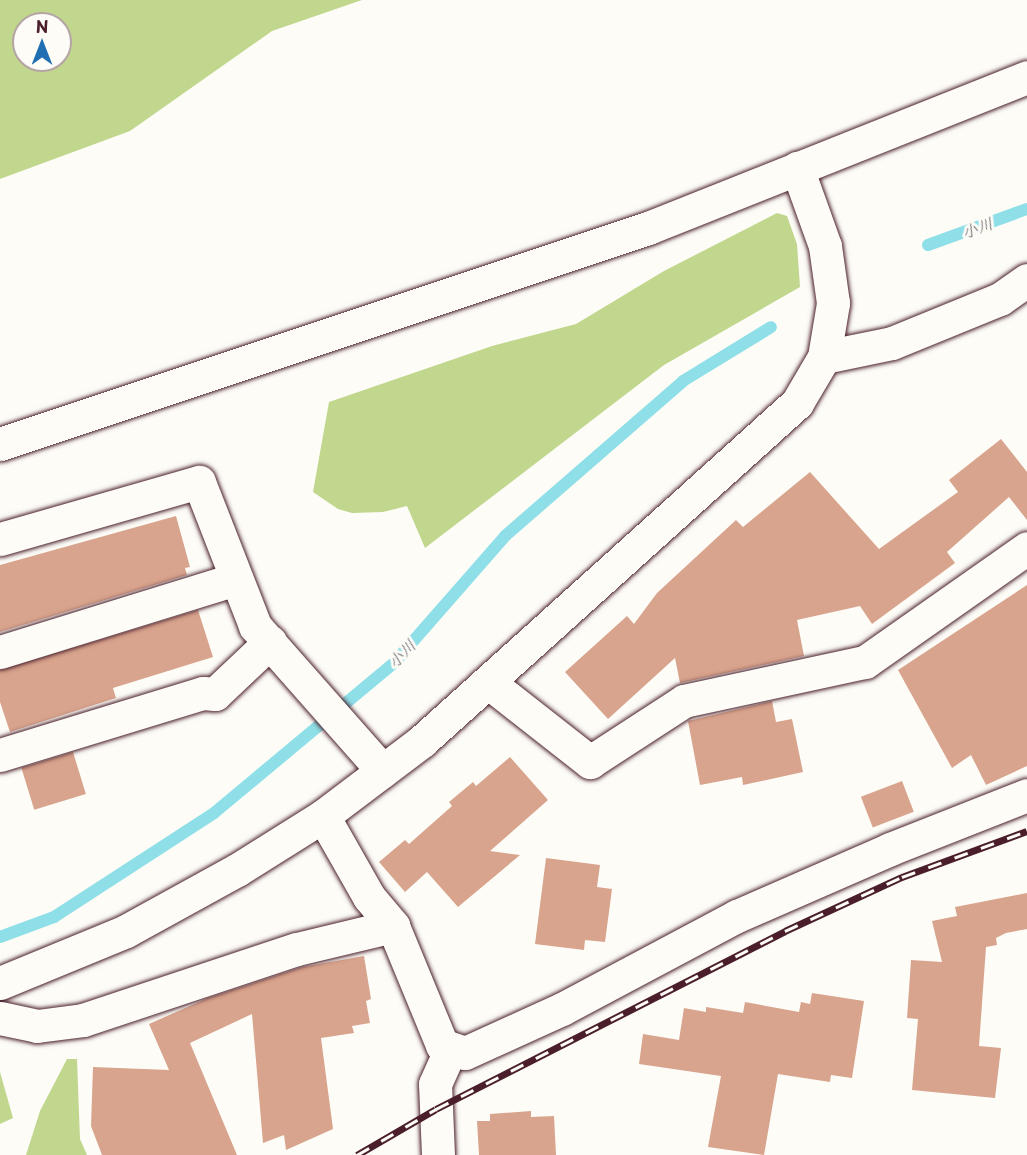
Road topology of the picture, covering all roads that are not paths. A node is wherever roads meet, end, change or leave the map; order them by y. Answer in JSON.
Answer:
{"nodes":[{"id":1,"x":1027,"y":77,"type":"edge"},
{"id":2,"x":797,"y":168,"type":"junction"},
{"id":3,"x":1027,"y":280,"type":"edge"},
{"id":4,"x":824,"y":357,"type":"junction"},
{"id":5,"x":0,"y":444,"type":"edge"},
{"id":6,"x":0,"y":539,"type":"edge"},
{"id":7,"x":1027,"y":548,"type":"edge"},
{"id":8,"x":236,"y":579,"type":"junction"},
{"id":9,"x":270,"y":642,"type":"junction"},
{"id":10,"x":0,"y":652,"type":"edge"},
{"id":11,"x":488,"y":682,"type":"junction"},
{"id":12,"x":0,"y":755,"type":"edge"},
{"id":13,"x":383,"y":771,"type":"junction"},
{"id":14,"x":1027,"y":795,"type":"edge"},
{"id":15,"x":323,"y":816,"type":"junction"},
{"id":16,"x":393,"y":926,"type":"junction"},
{"id":17,"x":0,"y":983,"type":"edge"},
{"id":18,"x":0,"y":1018,"type":"edge"},
{"id":19,"x":450,"y":1050,"type":"junction"},
{"id":20,"x":438,"y":1155,"type":"edge"}],
"edges":[{"from":1,"to":2,"type":"street"},
{"from":2,"to":4,"type":"street"},
{"from":2,"to":5,"type":"street"},
{"from":3,"to":4,"type":"street"},
{"from":4,"to":11,"type":"street"},
{"from":6,"to":8,"type":"street"},
{"from":7,"to":11,"type":"street"},
{"from":8,"to":9,"type":"street"},
{"from":8,"to":10,"type":"street"},
{"from":9,"to":12,"type":"street"},
{"from":9,"to":13,"type":"street"},
{"from":11,"to":13,"type":"street"},
{"from":13,"to":15,"type":"street"},
{"from":14,"to":19,"type":"street"},
{"from":15,"to":16,"type":"street"},
{"from":15,"to":17,"type":"street"},
{"from":16,"to":18,"type":"street"},
{"from":16,"to":19,"type":"street"},
{"from":19,"to":20,"type":"street"}]}
